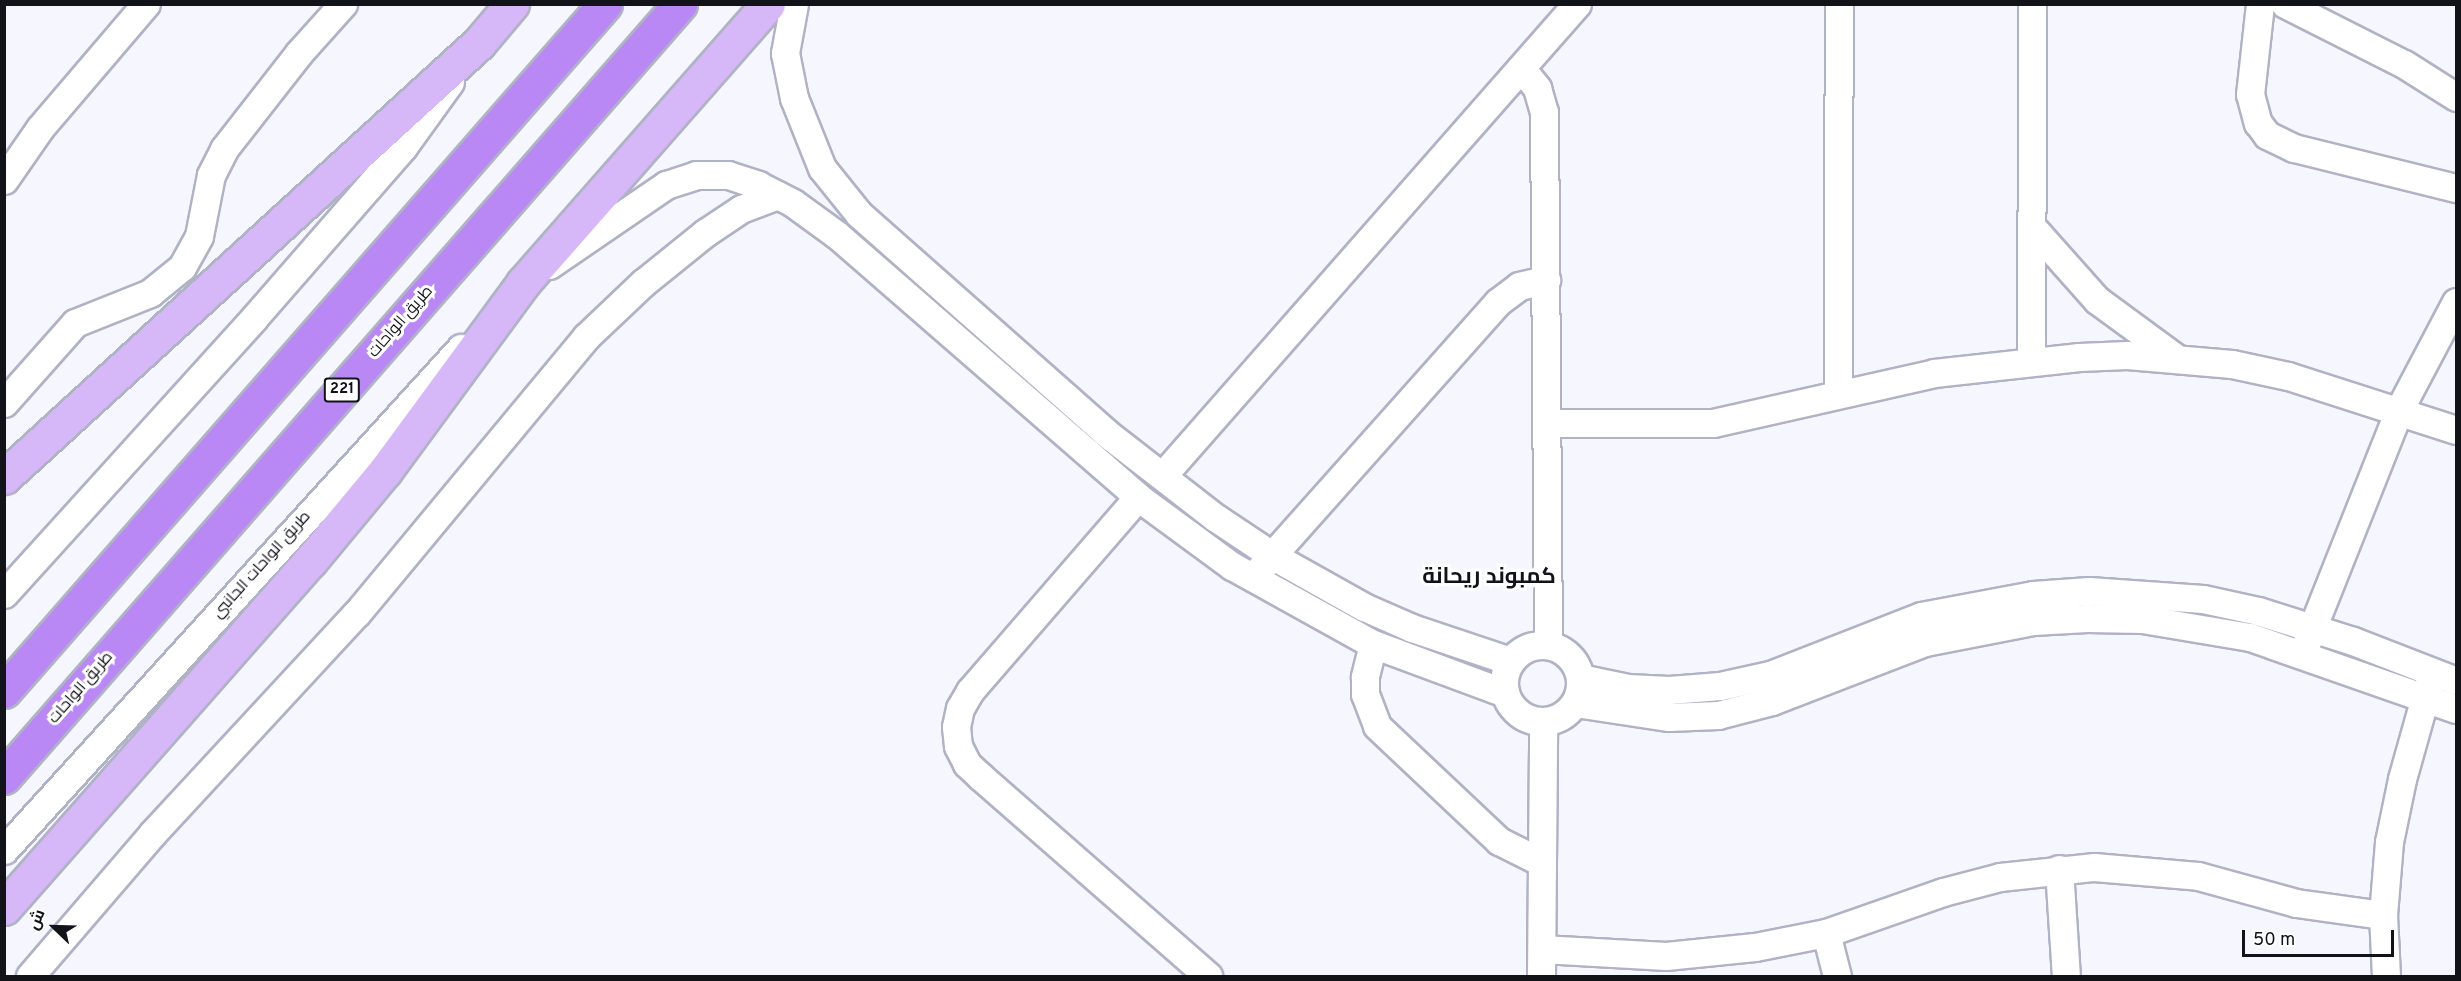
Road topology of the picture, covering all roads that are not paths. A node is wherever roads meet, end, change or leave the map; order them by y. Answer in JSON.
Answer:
{"nodes":[{"id":1,"x":146,"y":4,"type":"edge"},
{"id":2,"x":343,"y":4,"type":"edge"},
{"id":3,"x":512,"y":4,"type":"edge"},
{"id":4,"x":606,"y":4,"type":"edge"},
{"id":5,"x":680,"y":4,"type":"edge"},
{"id":6,"x":768,"y":4,"type":"edge"},
{"id":7,"x":794,"y":4,"type":"edge"},
{"id":8,"x":1577,"y":4,"type":"edge"},
{"id":9,"x":1839,"y":4,"type":"edge"},
{"id":10,"x":2032,"y":4,"type":"edge"},
{"id":11,"x":2260,"y":4,"type":"edge"},
{"id":12,"x":2285,"y":4,"type":"edge"},
{"id":13,"x":479,"y":43,"type":"junction"},
{"id":14,"x":1521,"y":68,"type":"junction"},
{"id":15,"x":2457,"y":97,"type":"edge"},
{"id":16,"x":4,"y":180,"type":"edge"},
{"id":17,"x":2457,"y":188,"type":"edge"},
{"id":18,"x":777,"y":195,"type":"junction"},
{"id":19,"x":2032,"y":227,"type":"junction"},
{"id":20,"x":1546,"y":280,"type":"junction"},
{"id":21,"x":523,"y":283,"type":"junction"},
{"id":22,"x":2457,"y":302,"type":"edge"},
{"id":23,"x":982,"y":342,"type":"junction"},
{"id":24,"x":2176,"y":357,"type":"junction"},
{"id":25,"x":2031,"y":361,"type":"junction"},
{"id":26,"x":1838,"y":393,"type":"junction"},
{"id":27,"x":4,"y":402,"type":"edge"},
{"id":28,"x":2399,"y":410,"type":"junction"},
{"id":29,"x":1546,"y":423,"type":"junction"},
{"id":30,"x":2457,"y":430,"type":"edge"},
{"id":31,"x":1106,"y":432,"type":"junction"},
{"id":32,"x":1087,"y":454,"type":"junction"},
{"id":33,"x":1163,"y":475,"type":"junction"},
{"id":34,"x":4,"y":477,"type":"edge"},
{"id":35,"x":1138,"y":497,"type":"junction"},
{"id":36,"x":1273,"y":556,"type":"junction"},
{"id":37,"x":1251,"y":579,"type":"junction"},
{"id":38,"x":4,"y":594,"type":"edge"},
{"id":39,"x":2313,"y":627,"type":"junction"},
{"id":40,"x":1373,"y":644,"type":"junction"},
{"id":41,"x":1548,"y":645,"type":"junction"},
{"id":42,"x":2303,"y":653,"type":"junction"},
{"id":43,"x":1510,"y":662,"type":"junction"},
{"id":44,"x":2444,"y":677,"type":"edge"},
{"id":45,"x":1578,"y":690,"type":"junction"},
{"id":46,"x":4,"y":691,"type":"edge"},
{"id":47,"x":1504,"y":693,"type":"junction"},
{"id":48,"x":2424,"y":699,"type":"junction"},
{"id":49,"x":2457,"y":709,"type":"edge"},
{"id":50,"x":1543,"y":722,"type":"junction"},
{"id":51,"x":4,"y":777,"type":"edge"},
{"id":52,"x":4,"y":850,"type":"edge"},
{"id":53,"x":1541,"y":861,"type":"junction"},
{"id":54,"x":2059,"y":869,"type":"junction"},
{"id":55,"x":4,"y":908,"type":"edge"},
{"id":56,"x":2383,"y":915,"type":"junction"},
{"id":57,"x":1826,"y":933,"type":"junction"},
{"id":58,"x":1542,"y":949,"type":"junction"},
{"id":59,"x":30,"y":976,"type":"edge"},
{"id":60,"x":1209,"y":976,"type":"edge"},
{"id":61,"x":1541,"y":976,"type":"edge"},
{"id":62,"x":1837,"y":976,"type":"edge"},
{"id":63,"x":2066,"y":976,"type":"edge"},
{"id":64,"x":2386,"y":976,"type":"edge"}],
"edges":[{"from":1,"to":16,"type":"street"},
{"from":2,"to":27,"type":"street"},
{"from":3,"to":13,"type":"main road"},
{"from":4,"to":46,"type":"highway"},
{"from":5,"to":51,"type":"highway","name":"طريق الواحات","number":"221"},
{"from":6,"to":21,"type":"main road"},
{"from":7,"to":23,"type":"street"},
{"from":8,"to":14,"type":"street"},
{"from":9,"to":26,"type":"street"},
{"from":10,"to":19,"type":"street"},
{"from":11,"to":17,"type":"street"},
{"from":12,"to":15,"type":"street"},
{"from":13,"to":34,"type":"main road"},
{"from":13,"to":38,"type":"street"},
{"from":14,"to":20,"type":"street"},
{"from":14,"to":33,"type":"street"},
{"from":18,"to":21,"type":"street","name":"طريق الواحات الجانبي"},
{"from":18,"to":23,"type":"street","name":"طريق الواحات الجانبي"},
{"from":18,"to":59,"type":"street"},
{"from":19,"to":24,"type":"street"},
{"from":19,"to":25,"type":"street"},
{"from":20,"to":29,"type":"street"},
{"from":20,"to":36,"type":"street"},
{"from":21,"to":52,"type":"street","name":"طريق الواحات الجانبي"},
{"from":21,"to":55,"type":"main road"},
{"from":22,"to":28,"type":"street"},
{"from":23,"to":31,"type":"street"},
{"from":23,"to":32,"type":"street"},
{"from":24,"to":25,"type":"street"},
{"from":24,"to":28,"type":"street"},
{"from":25,"to":26,"type":"street"},
{"from":26,"to":29,"type":"street"},
{"from":28,"to":30,"type":"street"},
{"from":28,"to":39,"type":"street"},
{"from":29,"to":41,"type":"street"},
{"from":31,"to":32,"type":"street"},
{"from":31,"to":33,"type":"street"},
{"from":32,"to":35,"type":"street"},
{"from":33,"to":36,"type":"street"},
{"from":35,"to":37,"type":"street"},
{"from":35,"to":60,"type":"street"},
{"from":36,"to":37,"type":"street"},
{"from":36,"to":43,"type":"street"},
{"from":37,"to":40,"type":"street"},
{"from":39,"to":42,"type":"street"},
{"from":39,"to":44,"type":"street"},
{"from":39,"to":45,"type":"street"},
{"from":40,"to":47,"type":"street"},
{"from":40,"to":53,"type":"street"},
{"from":41,"to":43,"type":"street"},
{"from":41,"to":45,"type":"street"},
{"from":42,"to":45,"type":"street"},
{"from":42,"to":48,"type":"street"},
{"from":43,"to":47,"type":"street"},
{"from":44,"to":48,"type":"street"},
{"from":45,"to":50,"type":"street"},
{"from":47,"to":50,"type":"street"},
{"from":48,"to":49,"type":"street"},
{"from":48,"to":56,"type":"street"},
{"from":50,"to":53,"type":"street"},
{"from":53,"to":58,"type":"street"},
{"from":54,"to":56,"type":"street"},
{"from":54,"to":57,"type":"street"},
{"from":54,"to":63,"type":"street"},
{"from":56,"to":64,"type":"street"},
{"from":57,"to":58,"type":"street"},
{"from":57,"to":62,"type":"street"},
{"from":58,"to":61,"type":"street"}]}
